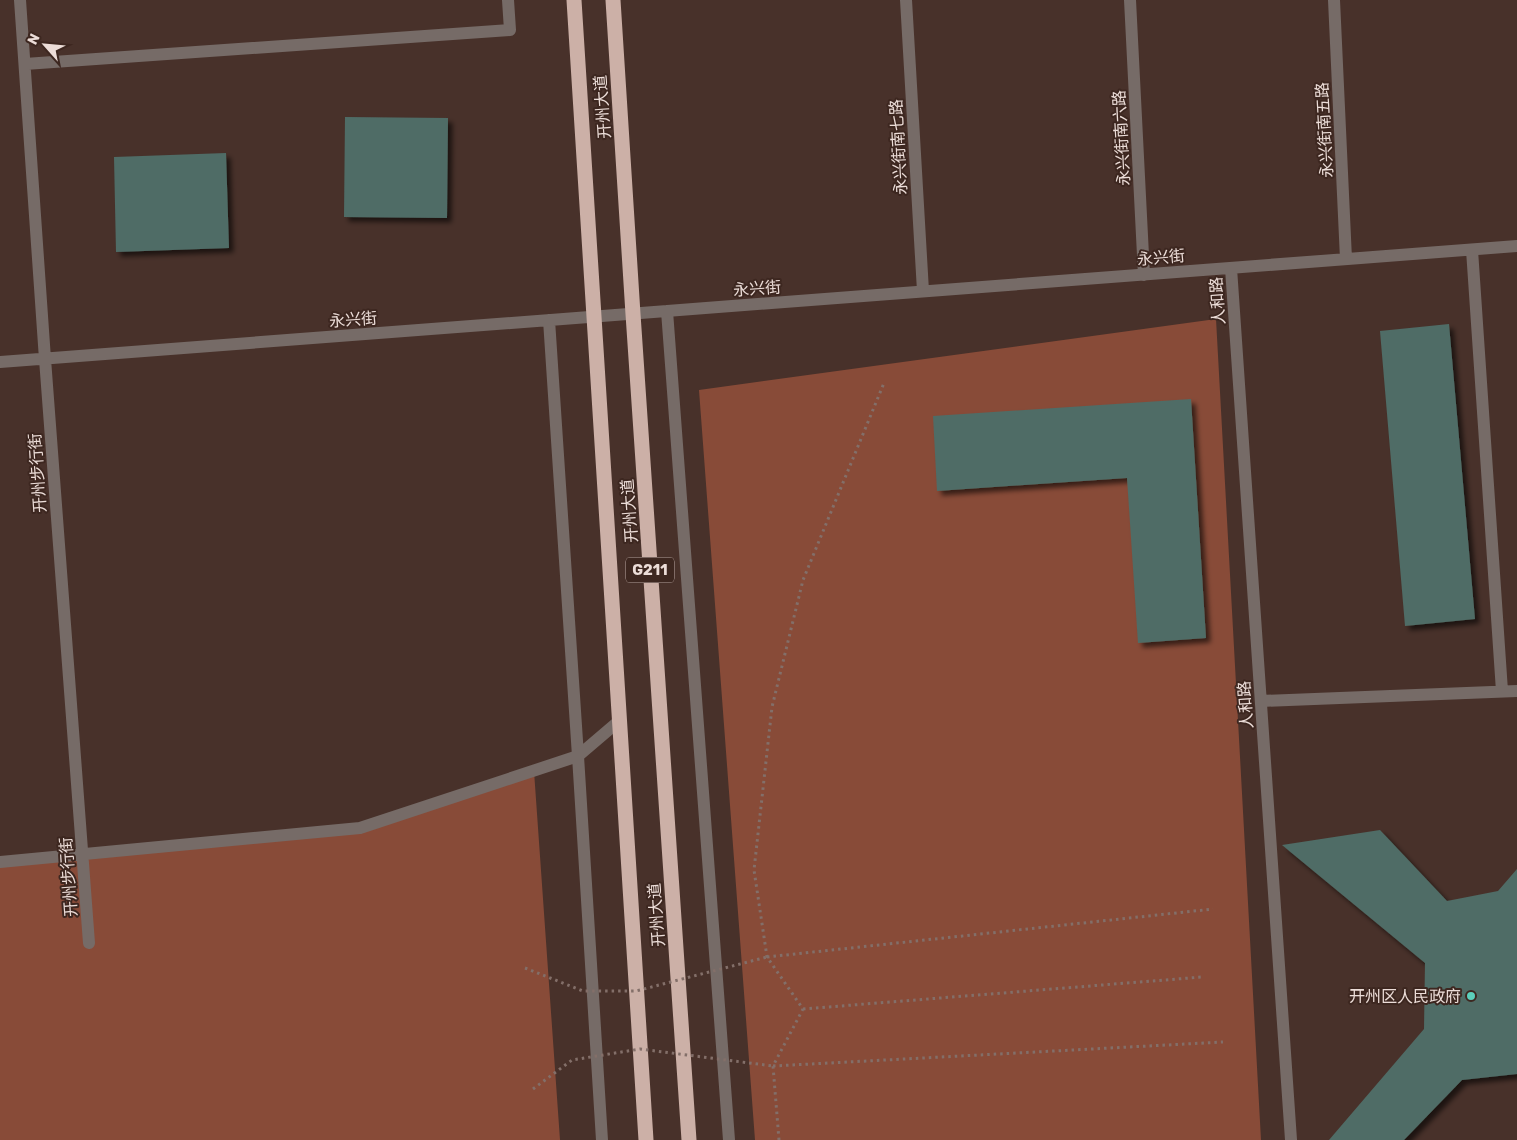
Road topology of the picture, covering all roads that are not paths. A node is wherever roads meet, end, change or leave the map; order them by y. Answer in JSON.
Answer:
{"nodes":[{"id":1,"x":20,"y":0,"type":"edge"},
{"id":2,"x":508,"y":0,"type":"edge"},
{"id":3,"x":574,"y":0,"type":"edge"},
{"id":4,"x":613,"y":0,"type":"edge"},
{"id":5,"x":906,"y":0,"type":"edge"},
{"id":6,"x":1130,"y":0,"type":"edge"},
{"id":7,"x":1334,"y":0,"type":"edge"},
{"id":8,"x":25,"y":64,"type":"junction"},
{"id":9,"x":1517,"y":246,"type":"edge"},
{"id":10,"x":1472,"y":250,"type":"junction"},
{"id":11,"x":1346,"y":259,"type":"junction"},
{"id":12,"x":1231,"y":268,"type":"junction"},
{"id":13,"x":1144,"y":275,"type":"junction"},
{"id":14,"x":923,"y":292,"type":"junction"},
{"id":15,"x":667,"y":311,"type":"junction"},
{"id":16,"x":633,"y":314,"type":"junction"},
{"id":17,"x":594,"y":317,"type":"junction"},
{"id":18,"x":549,"y":320,"type":"junction"},
{"id":19,"x":44,"y":359,"type":"junction"},
{"id":20,"x":0,"y":362,"type":"edge"},
{"id":21,"x":1517,"y":691,"type":"edge"},
{"id":22,"x":1502,"y":692,"type":"junction"},
{"id":23,"x":1261,"y":701,"type":"junction"},
{"id":24,"x":620,"y":721,"type":"junction"},
{"id":25,"x":578,"y":756,"type":"junction"},
{"id":26,"x":83,"y":854,"type":"junction"},
{"id":27,"x":0,"y":862,"type":"edge"},
{"id":28,"x":90,"y":943,"type":"dead end"},
{"id":29,"x":602,"y":1140,"type":"edge"},
{"id":30,"x":646,"y":1140,"type":"edge"},
{"id":31,"x":689,"y":1140,"type":"edge"},
{"id":32,"x":729,"y":1140,"type":"edge"},
{"id":33,"x":1291,"y":1140,"type":"edge"}],
"edges":[{"from":1,"to":8,"type":"street","name":"开州步行街"},
{"from":2,"to":8,"type":"street"},
{"from":3,"to":17,"type":"highway","name":"开州大道","number":"G211"},
{"from":4,"to":16,"type":"highway","name":"开州大道","number":"G211"},
{"from":5,"to":14,"type":"street","name":"永兴街南七路"},
{"from":6,"to":13,"type":"street","name":"永兴街南六路"},
{"from":7,"to":11,"type":"street","name":"永兴街南五路"},
{"from":8,"to":19,"type":"street","name":"开州步行街"},
{"from":9,"to":10,"type":"street","name":"永兴街"},
{"from":10,"to":11,"type":"street","name":"永兴街"},
{"from":10,"to":22,"type":"street"},
{"from":11,"to":12,"type":"street","name":"永兴街"},
{"from":12,"to":13,"type":"street","name":"永兴街"},
{"from":12,"to":23,"type":"street","name":"人和路"},
{"from":13,"to":14,"type":"street","name":"永兴街"},
{"from":14,"to":15,"type":"street","name":"永兴街"},
{"from":15,"to":16,"type":"street","name":"永兴街"},
{"from":15,"to":32,"type":"street"},
{"from":16,"to":17,"type":"street","name":"永兴街"},
{"from":16,"to":31,"type":"highway","name":"开州大道","number":"G211"},
{"from":17,"to":18,"type":"street","name":"永兴街"},
{"from":17,"to":24,"type":"highway","name":"开州大道","number":"G211"},
{"from":18,"to":19,"type":"street","name":"永兴街"},
{"from":18,"to":25,"type":"street"},
{"from":19,"to":20,"type":"street","name":"永兴街"},
{"from":19,"to":26,"type":"street","name":"开州步行街"},
{"from":21,"to":22,"type":"street"},
{"from":22,"to":23,"type":"street"},
{"from":23,"to":33,"type":"street","name":"人和路"},
{"from":24,"to":25,"type":"street"},
{"from":24,"to":30,"type":"highway","name":"开州大道","number":"G211"},
{"from":25,"to":26,"type":"street"},
{"from":25,"to":29,"type":"street"},
{"from":26,"to":27,"type":"street"},
{"from":26,"to":28,"type":"street","name":"开州步行街"}]}
